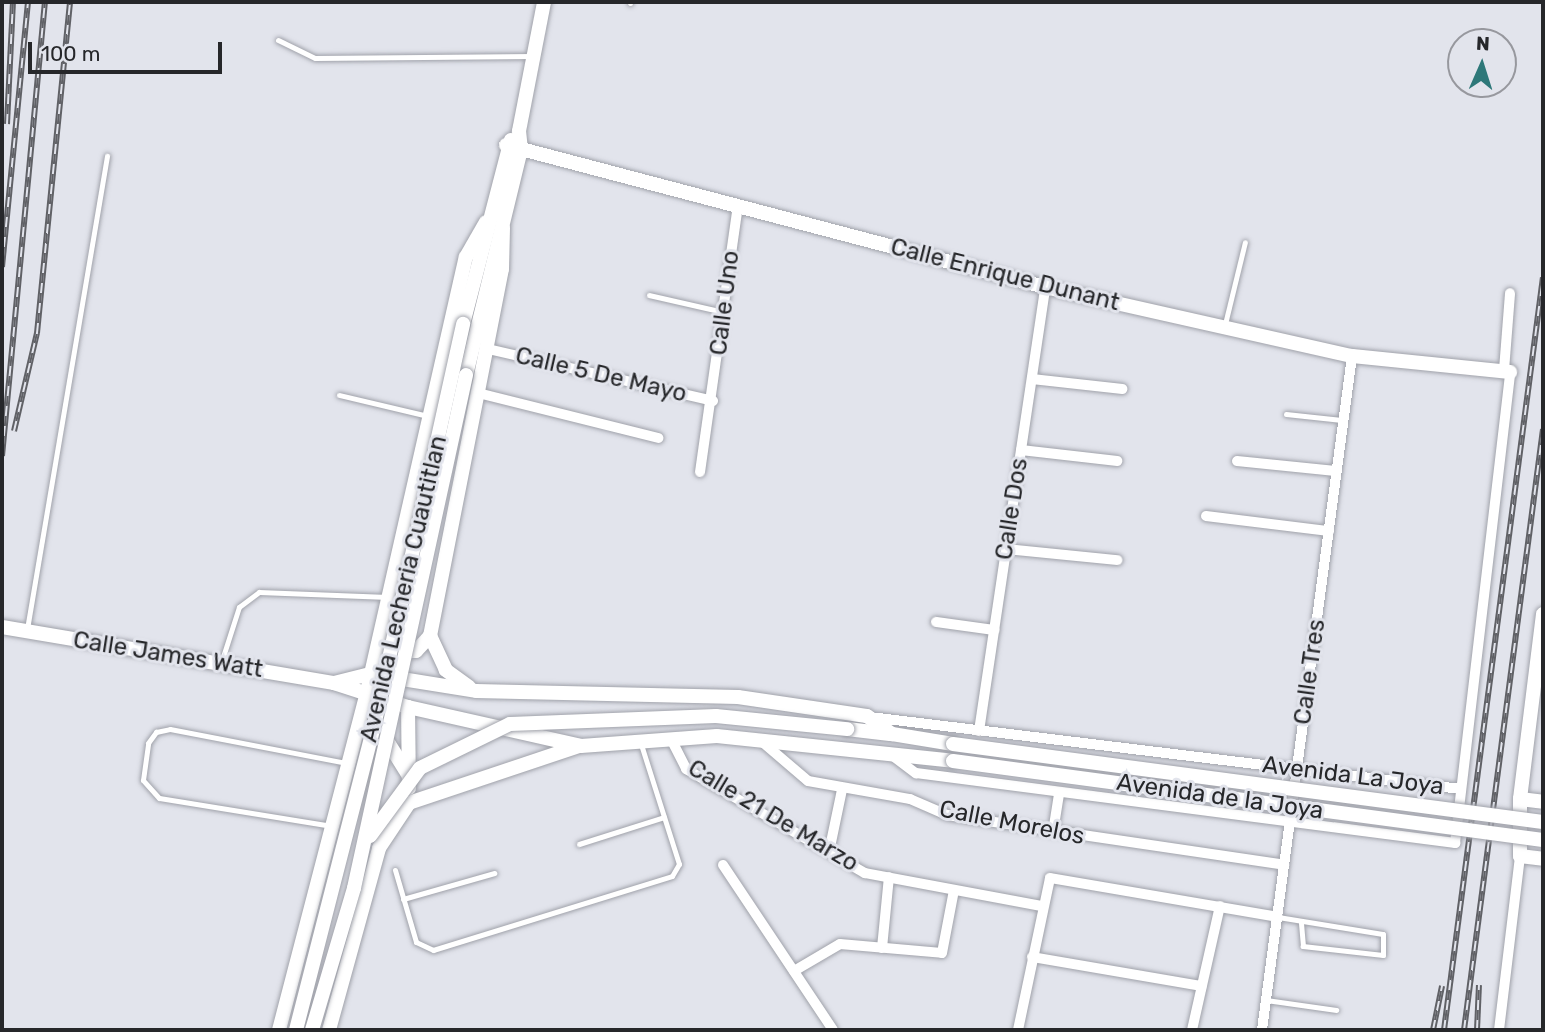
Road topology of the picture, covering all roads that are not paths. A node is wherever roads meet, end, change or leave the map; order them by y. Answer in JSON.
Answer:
{"nodes":[{"id":1,"x":544,"y":2,"type":"edge"},
{"id":2,"x":278,"y":40,"type":"dead end"},
{"id":3,"x":533,"y":56,"type":"junction"},
{"id":4,"x":519,"y":131,"type":"junction"},
{"id":5,"x":506,"y":145,"type":"junction"},
{"id":6,"x":521,"y":150,"type":"junction"},
{"id":7,"x":107,"y":156,"type":"dead end"},
{"id":8,"x":738,"y":206,"type":"junction"},
{"id":9,"x":486,"y":222,"type":"junction"},
{"id":10,"x":503,"y":228,"type":"junction"},
{"id":11,"x":1245,"y":242,"type":"dead end"},
{"id":12,"x":1045,"y":287,"type":"junction"},
{"id":13,"x":1510,"y":293,"type":"dead end"},
{"id":14,"x":649,"y":295,"type":"dead end"},
{"id":15,"x":723,"y":312,"type":"junction"},
{"id":16,"x":1224,"y":327,"type":"junction"},
{"id":17,"x":488,"y":349,"type":"junction"},
{"id":18,"x":1352,"y":356,"type":"junction"},
{"id":19,"x":1507,"y":371,"type":"junction"},
{"id":20,"x":1032,"y":379,"type":"junction"},
{"id":21,"x":1122,"y":389,"type":"dead end"},
{"id":22,"x":478,"y":393,"type":"junction"},
{"id":23,"x":339,"y":395,"type":"dead end"},
{"id":24,"x":713,"y":401,"type":"junction"},
{"id":25,"x":1286,"y":414,"type":"dead end"},
{"id":26,"x":430,"y":416,"type":"junction"},
{"id":27,"x":1342,"y":420,"type":"junction"},
{"id":28,"x":658,"y":438,"type":"dead end"},
{"id":29,"x":1021,"y":450,"type":"junction"},
{"id":30,"x":1117,"y":461,"type":"dead end"},
{"id":31,"x":1237,"y":461,"type":"dead end"},
{"id":32,"x":1335,"y":471,"type":"junction"},
{"id":33,"x":700,"y":472,"type":"dead end"},
{"id":34,"x":1206,"y":516,"type":"dead end"},
{"id":35,"x":1329,"y":531,"type":"junction"},
{"id":36,"x":1006,"y":549,"type":"junction"},
{"id":37,"x":1117,"y":561,"type":"dead end"},
{"id":38,"x":388,"y":597,"type":"junction"},
{"id":39,"x":1543,"y":614,"type":"edge"},
{"id":40,"x":936,"y":622,"type":"dead end"},
{"id":41,"x":2,"y":627,"type":"edge"},
{"id":42,"x":994,"y":629,"type":"junction"},
{"id":43,"x":27,"y":632,"type":"junction"},
{"id":44,"x":430,"y":636,"type":"junction"},
{"id":45,"x":378,"y":642,"type":"junction"},
{"id":46,"x":221,"y":663,"type":"junction"},
{"id":47,"x":371,"y":674,"type":"junction"},
{"id":48,"x":334,"y":683,"type":"junction"},
{"id":49,"x":476,"y":691,"type":"junction"},
{"id":50,"x":366,"y":696,"type":"junction"},
{"id":51,"x":408,"y":707,"type":"junction"},
{"id":52,"x":867,"y":716,"type":"junction"},
{"id":53,"x":979,"y":731,"type":"junction"},
{"id":54,"x":895,"y":734,"type":"junction"},
{"id":55,"x":671,"y":738,"type":"junction"},
{"id":56,"x":758,"y":738,"type":"junction"},
{"id":57,"x":640,"y":741,"type":"junction"},
{"id":58,"x":354,"y":743,"type":"junction"},
{"id":59,"x":581,"y":746,"type":"junction"},
{"id":60,"x":893,"y":754,"type":"junction"},
{"id":61,"x":349,"y":763,"type":"junction"},
{"id":62,"x":1297,"y":769,"type":"junction"},
{"id":63,"x":410,"y":778,"type":"junction"},
{"id":64,"x":1461,"y":789,"type":"junction"},
{"id":65,"x":842,"y":790,"type":"junction"},
{"id":66,"x":1059,"y":793,"type":"junction"},
{"id":67,"x":1520,"y":799,"type":"junction"},
{"id":68,"x":1543,"y":802,"type":"edge"},
{"id":69,"x":409,"y":803,"type":"junction"},
{"id":70,"x":664,"y":817,"type":"junction"},
{"id":71,"x":1543,"y":822,"type":"edge"},
{"id":72,"x":332,"y":825,"type":"junction"},
{"id":73,"x":1288,"y":825,"type":"junction"},
{"id":74,"x":1053,"y":832,"type":"junction"},
{"id":75,"x":1543,"y":840,"type":"edge"},
{"id":76,"x":579,"y":844,"type":"dead end"},
{"id":77,"x":829,"y":852,"type":"junction"},
{"id":78,"x":1520,"y":856,"type":"junction"},
{"id":79,"x":1543,"y":859,"type":"edge"},
{"id":80,"x":723,"y":865,"type":"dead end"},
{"id":81,"x":1284,"y":865,"type":"junction"},
{"id":82,"x":395,"y":870,"type":"dead end"},
{"id":83,"x":494,"y":873,"type":"dead end"},
{"id":84,"x":889,"y":877,"type":"junction"},
{"id":85,"x":954,"y":890,"type":"junction"},
{"id":86,"x":403,"y":900,"type":"junction"},
{"id":87,"x":1042,"y":906,"type":"junction"},
{"id":88,"x":1220,"y":906,"type":"junction"},
{"id":89,"x":1278,"y":917,"type":"junction"},
{"id":90,"x":324,"y":920,"type":"junction"},
{"id":91,"x":1301,"y":922,"type":"junction"},
{"id":92,"x":882,"y":948,"type":"junction"},
{"id":93,"x":1032,"y":957,"type":"junction"},
{"id":94,"x":794,"y":971,"type":"junction"},
{"id":95,"x":1202,"y":986,"type":"junction"},
{"id":96,"x":1266,"y":1000,"type":"junction"},
{"id":97,"x":1336,"y":1010,"type":"dead end"},
{"id":98,"x":279,"y":1030,"type":"edge"},
{"id":99,"x":296,"y":1030,"type":"edge"},
{"id":100,"x":312,"y":1030,"type":"edge"},
{"id":101,"x":330,"y":1030,"type":"edge"},
{"id":102,"x":833,"y":1030,"type":"edge"},
{"id":103,"x":1017,"y":1030,"type":"edge"},
{"id":104,"x":1192,"y":1030,"type":"edge"},
{"id":105,"x":1262,"y":1030,"type":"edge"},
{"id":106,"x":1499,"y":1030,"type":"edge"}],
"edges":[{"from":1,"to":3,"type":"main road"},
{"from":2,"to":3,"type":"lane"},
{"from":3,"to":4,"type":"main road"},
{"from":4,"to":5,"type":"main road"},
{"from":4,"to":6,"type":"main road"},
{"from":5,"to":6,"type":"main road","name":"Calle Enrique Dunant"},
{"from":5,"to":9,"type":"main road","name":"Avenida Lecheria Cuautitlan"},
{"from":6,"to":8,"type":"main road","name":"Calle Enrique Dunant"},
{"from":6,"to":10,"type":"main road"},
{"from":7,"to":43,"type":"lane"},
{"from":8,"to":12,"type":"main road","name":"Calle Enrique Dunant"},
{"from":8,"to":15,"type":"street","name":"Calle Uno"},
{"from":9,"to":26,"type":"main road"},
{"from":9,"to":90,"type":"main road","name":"Avenida Lecheria Cuautitlan","bridge":true},
{"from":10,"to":17,"type":"main road"},
{"from":10,"to":100,"type":"main road","name":"Avenida Lecheria Cuautitlan","bridge":true},
{"from":11,"to":16,"type":"lane"},
{"from":12,"to":16,"type":"main road","name":"Calle Enrique Dunant"},
{"from":12,"to":20,"type":"street","name":"Calle Dos"},
{"from":13,"to":19,"type":"street"},
{"from":14,"to":15,"type":"lane"},
{"from":15,"to":24,"type":"street","name":"Calle Uno"},
{"from":16,"to":18,"type":"main road","name":"Calle Enrique Dunant"},
{"from":17,"to":22,"type":"main road"},
{"from":17,"to":24,"type":"street","name":"Calle 5 De Mayo"},
{"from":18,"to":19,"type":"main road","name":"Calle Enrique Dunant"},
{"from":18,"to":27,"type":"street","name":"Calle Tres"},
{"from":19,"to":64,"type":"street"},
{"from":20,"to":21,"type":"street"},
{"from":20,"to":29,"type":"street","name":"Calle Dos"},
{"from":22,"to":28,"type":"street"},
{"from":22,"to":44,"type":"main road"},
{"from":23,"to":26,"type":"lane"},
{"from":24,"to":33,"type":"street","name":"Calle Uno"},
{"from":25,"to":27,"type":"lane"},
{"from":26,"to":38,"type":"main road"},
{"from":27,"to":32,"type":"street","name":"Calle Tres"},
{"from":29,"to":30,"type":"street"},
{"from":29,"to":36,"type":"street","name":"Calle Dos"},
{"from":31,"to":32,"type":"street"},
{"from":32,"to":35,"type":"street","name":"Calle Tres"},
{"from":34,"to":35,"type":"street"},
{"from":35,"to":62,"type":"street","name":"Calle Tres"},
{"from":36,"to":37,"type":"street"},
{"from":36,"to":42,"type":"street","name":"Calle Dos"},
{"from":38,"to":45,"type":"main road"},
{"from":38,"to":46,"type":"lane"},
{"from":39,"to":67,"type":"main road"},
{"from":40,"to":42,"type":"street"},
{"from":41,"to":43,"type":"main road","name":"Calle James Watt"},
{"from":42,"to":53,"type":"street","name":"Calle Dos"},
{"from":43,"to":46,"type":"main road","name":"Calle James Watt"},
{"from":44,"to":45,"type":"main road"},
{"from":44,"to":49,"type":"main road"},
{"from":45,"to":47,"type":"main road"},
{"from":46,"to":48,"type":"main road","name":"Calle James Watt"},
{"from":47,"to":48,"type":"main road","name":"Calle James Watt"},
{"from":47,"to":49,"type":"main road"},
{"from":47,"to":50,"type":"main road"},
{"from":48,"to":50,"type":"main road","name":"Calle James Watt"},
{"from":49,"to":52,"type":"main road"},
{"from":50,"to":51,"type":"main road"},
{"from":50,"to":58,"type":"main road"},
{"from":51,"to":59,"type":"main road"},
{"from":51,"to":63,"type":"main road"},
{"from":52,"to":53,"type":"street","name":"Avenida La Joya"},
{"from":52,"to":54,"type":"main road"},
{"from":53,"to":62,"type":"street","name":"Avenida La Joya"},
{"from":54,"to":71,"type":"main road","name":"Avenida de la Joya","bridge":true},
{"from":54,"to":90,"type":"main road","name":"Avenida de la Joya","bridge":true},
{"from":55,"to":56,"type":"main road"},
{"from":55,"to":57,"type":"main road"},
{"from":55,"to":77,"type":"street","name":"Calle 21 De Marzo"},
{"from":56,"to":60,"type":"main road"},
{"from":56,"to":65,"type":"street","name":"Calle Morelos"},
{"from":57,"to":59,"type":"main road"},
{"from":57,"to":70,"type":"lane"},
{"from":58,"to":61,"type":"main road"},
{"from":58,"to":63,"type":"main road"},
{"from":59,"to":69,"type":"main road"},
{"from":60,"to":66,"type":"street","name":"Avenida La Joya"},
{"from":60,"to":75,"type":"main road","name":"Avenida de la Joya","bridge":true},
{"from":61,"to":72,"type":"main road"},
{"from":61,"to":72,"type":"lane"},
{"from":62,"to":64,"type":"street","name":"Avenida La Joya"},
{"from":62,"to":73,"type":"street","name":"Calle Tres"},
{"from":63,"to":69,"type":"main road"},
{"from":64,"to":73,"type":"street","name":"Avenida La Joya"},
{"from":65,"to":74,"type":"street","name":"Calle Morelos"},
{"from":65,"to":77,"type":"street"},
{"from":66,"to":73,"type":"street","name":"Avenida La Joya"},
{"from":66,"to":74,"type":"street"},
{"from":67,"to":68,"type":"main road"},
{"from":67,"to":78,"type":"main road"},
{"from":69,"to":101,"type":"main road"},
{"from":70,"to":76,"type":"lane"},
{"from":70,"to":86,"type":"lane"},
{"from":72,"to":98,"type":"main road"},
{"from":73,"to":81,"type":"street","name":"Calle Tres"},
{"from":74,"to":81,"type":"street","name":"Calle Morelos"},
{"from":77,"to":84,"type":"street","name":"Calle 21 De Marzo"},
{"from":78,"to":79,"type":"main road"},
{"from":78,"to":106,"type":"street"},
{"from":80,"to":94,"type":"street"},
{"from":81,"to":89,"type":"street","name":"Calle Tres"},
{"from":82,"to":86,"type":"lane"},
{"from":83,"to":86,"type":"lane"},
{"from":84,"to":85,"type":"street","name":"Calle 21 De Marzo"},
{"from":84,"to":92,"type":"street","name":"Calle 21 De Marzo"},
{"from":85,"to":87,"type":"street","name":"Calle 21 De Marzo"},
{"from":85,"to":92,"type":"street"},
{"from":87,"to":88,"type":"street"},
{"from":87,"to":93,"type":"street"},
{"from":88,"to":89,"type":"street"},
{"from":88,"to":95,"type":"street"},
{"from":89,"to":91,"type":"lane"},
{"from":89,"to":96,"type":"street","name":"Calle Tres"},
{"from":90,"to":99,"type":"main road","name":"Avenida Lecheria Cuautitlan","bridge":true},
{"from":91,"to":91,"type":"lane"},
{"from":92,"to":94,"type":"street"},
{"from":93,"to":95,"type":"street"},
{"from":93,"to":103,"type":"street"},
{"from":94,"to":102,"type":"street"},
{"from":95,"to":104,"type":"street"},
{"from":96,"to":97,"type":"lane"},
{"from":96,"to":105,"type":"street","name":"Calle Tres"}]}
